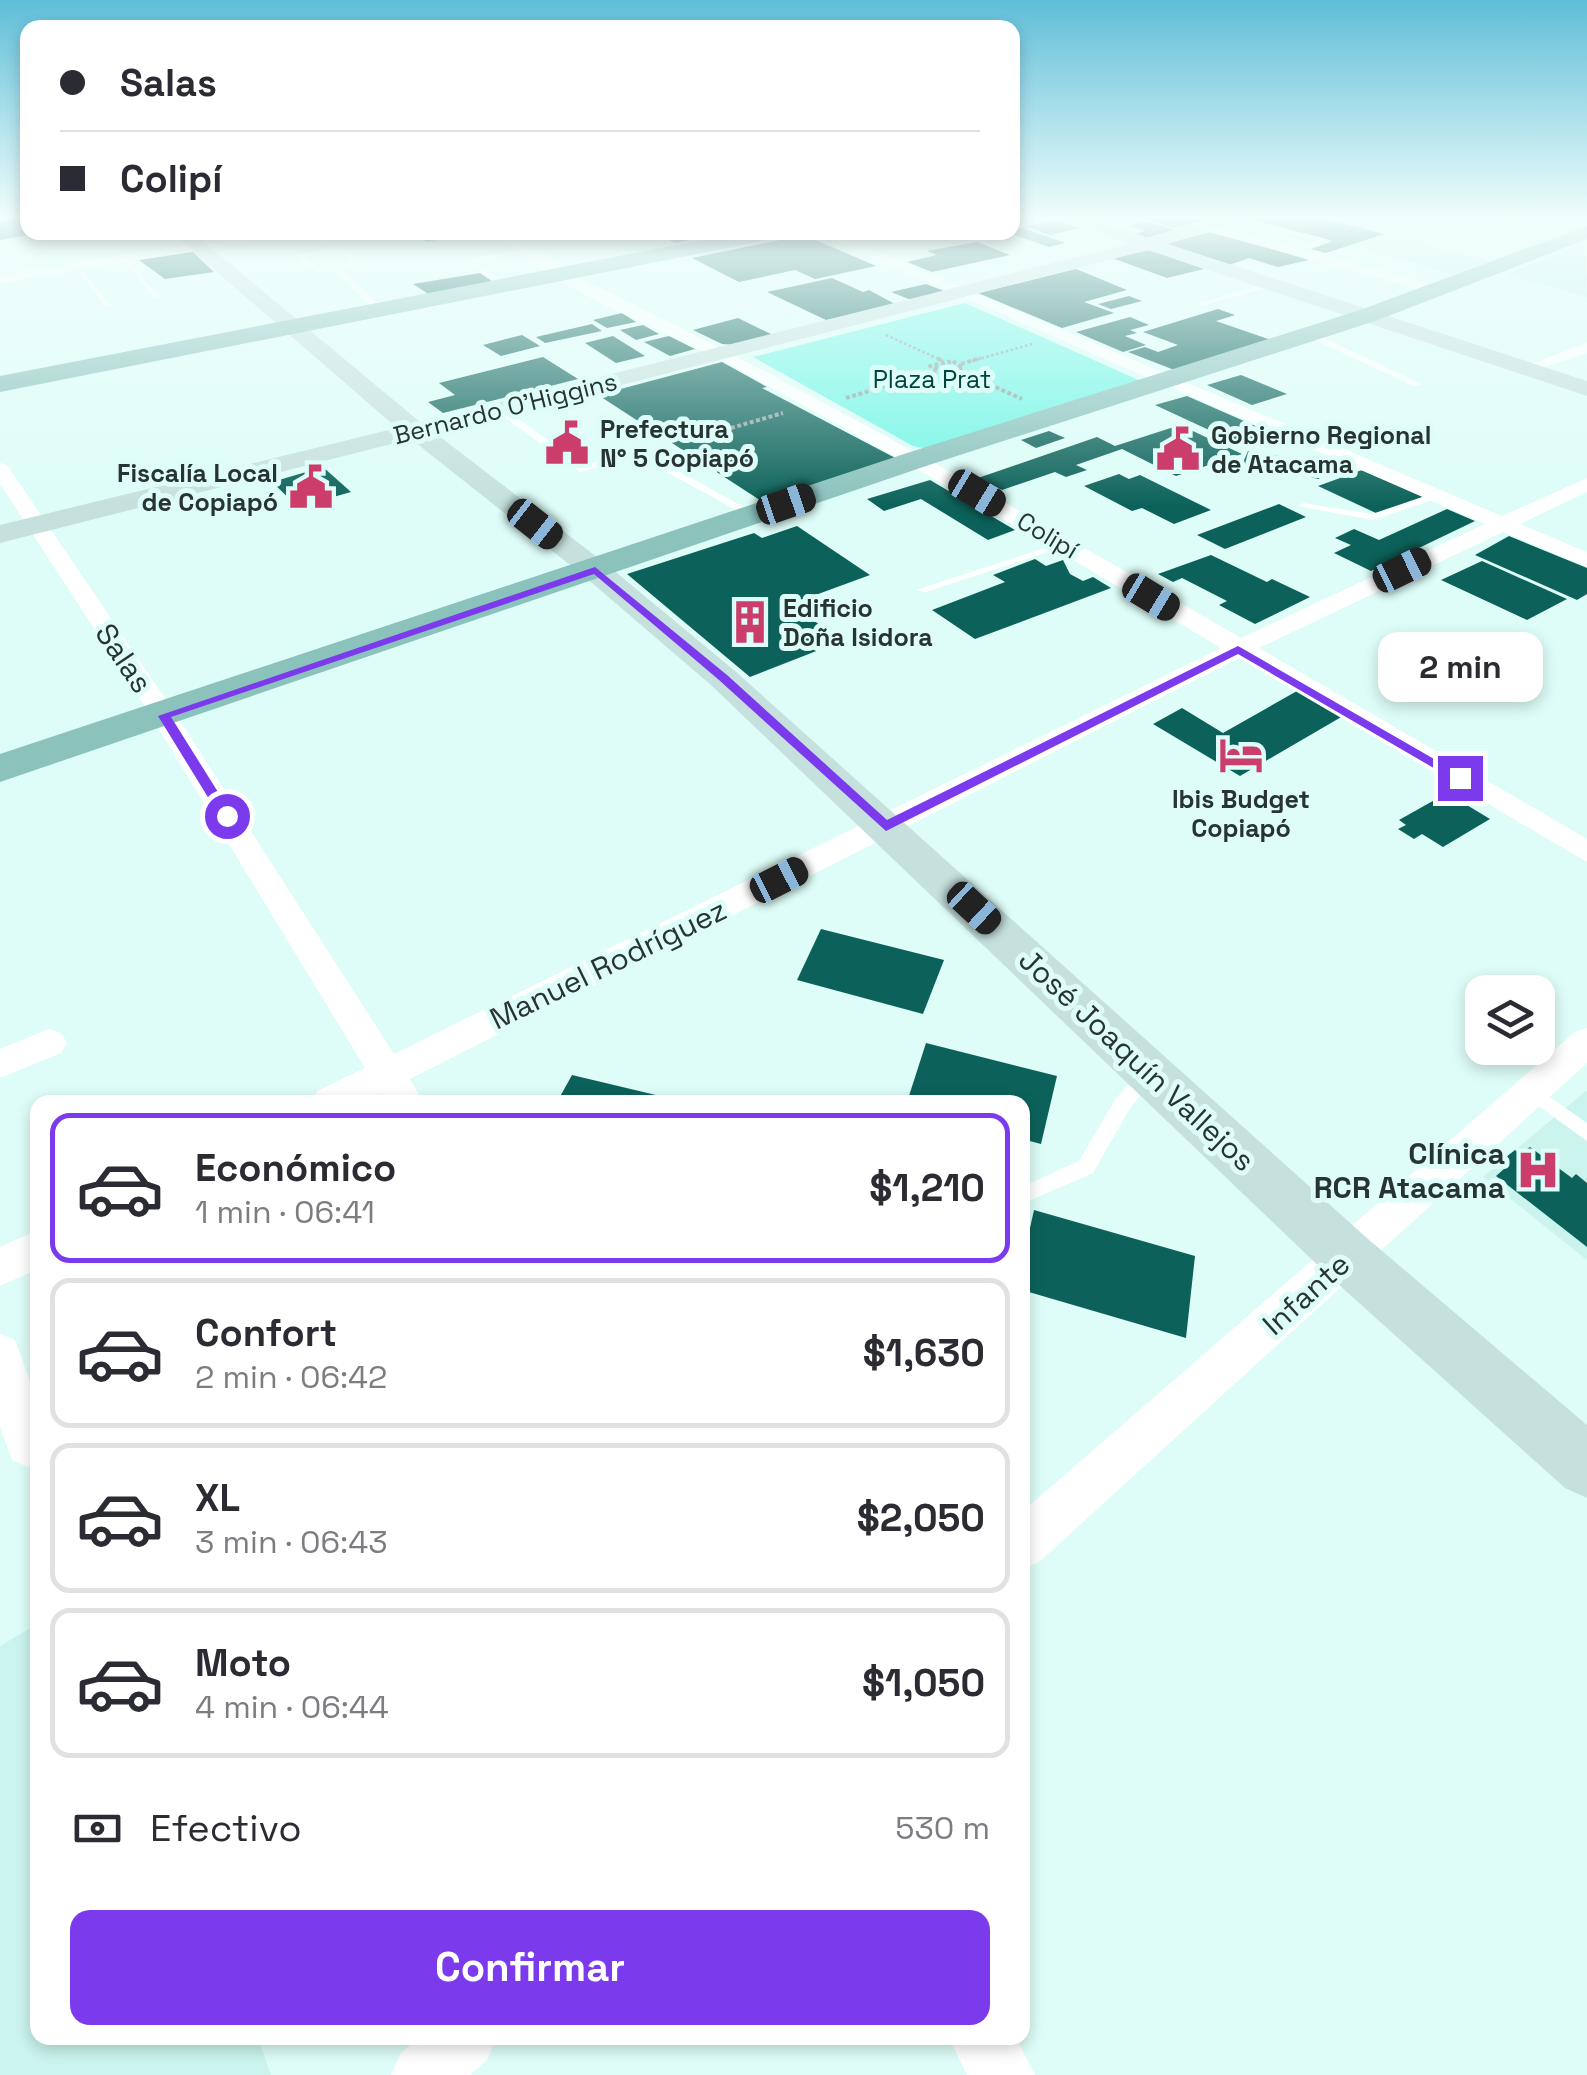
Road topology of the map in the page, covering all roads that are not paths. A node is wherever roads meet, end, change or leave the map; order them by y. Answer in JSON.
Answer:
{"nodes":[{"id":1,"x":276,"y":313,"type":"edge"},
{"id":2,"x":365,"y":313,"type":"edge"},
{"id":3,"x":639,"y":313,"type":"edge"},
{"id":4,"x":880,"y":313,"type":"edge"},
{"id":5,"x":1009,"y":313,"type":"edge"},
{"id":6,"x":1365,"y":313,"type":"edge"},
{"id":7,"x":1372,"y":313,"type":"edge"},
{"id":8,"x":1369,"y":314,"type":"junction"},
{"id":9,"x":293,"y":327,"type":"junction"},
{"id":10,"x":1309,"y":334,"type":"junction"},
{"id":11,"x":1587,"y":348,"type":"edge"},
{"id":12,"x":724,"y":354,"type":"junction"},
{"id":13,"x":1528,"y":368,"type":"junction"},
{"id":14,"x":1168,"y":381,"type":"junction"},
{"id":15,"x":0,"y":384,"type":"edge"},
{"id":16,"x":1417,"y":384,"type":"dead end"},
{"id":17,"x":1587,"y":389,"type":"edge"},
{"id":18,"x":499,"y":409,"type":"junction"},
{"id":19,"x":415,"y":430,"type":"junction"},
{"id":20,"x":918,"y":458,"type":"junction"},
{"id":21,"x":0,"y":469,"type":"edge"},
{"id":22,"x":1587,"y":484,"type":"edge"},
{"id":23,"x":1438,"y":495,"type":"junction"},
{"id":24,"x":1303,"y":506,"type":"dead end"},
{"id":25,"x":753,"y":515,"type":"junction"},
{"id":26,"x":1501,"y":522,"type":"junction"},
{"id":27,"x":34,"y":525,"type":"junction"},
{"id":28,"x":0,"y":534,"type":"edge"},
{"id":29,"x":1064,"y":545,"type":"junction"},
{"id":30,"x":1587,"y":560,"type":"edge"},
{"id":31,"x":595,"y":570,"type":"junction"},
{"id":32,"x":922,"y":590,"type":"dead end"},
{"id":33,"x":1238,"y":649,"type":"junction"},
{"id":34,"x":164,"y":716,"type":"junction"},
{"id":35,"x":0,"y":770,"type":"edge"},
{"id":36,"x":886,"y":826,"type":"junction"},
{"id":37,"x":1587,"y":852,"type":"edge"},
{"id":38,"x":1587,"y":1042,"type":"edge"},
{"id":39,"x":49,"y":1043,"type":"dead end"},
{"id":40,"x":0,"y":1064,"type":"edge"},
{"id":41,"x":1149,"y":1071,"type":"junction"},
{"id":42,"x":387,"y":1074,"type":"junction"},
{"id":43,"x":1532,"y":1092,"type":"junction"},
{"id":44,"x":344,"y":1095,"type":"edge"},
{"id":45,"x":400,"y":1095,"type":"edge"},
{"id":46,"x":1587,"y":1132,"type":"edge"},
{"id":47,"x":1030,"y":1192,"type":"edge"},
{"id":48,"x":30,"y":1252,"type":"edge"},
{"id":49,"x":1348,"y":1257,"type":"junction"},
{"id":50,"x":0,"y":1267,"type":"edge"},
{"id":51,"x":0,"y":1355,"type":"edge"},
{"id":52,"x":22,"y":1447,"type":"edge"},
{"id":53,"x":1587,"y":1466,"type":"edge"},
{"id":54,"x":1030,"y":1538,"type":"edge"},
{"id":55,"x":458,"y":2045,"type":"edge"},
{"id":56,"x":984,"y":2045,"type":"edge"},
{"id":57,"x":423,"y":2075,"type":"edge"},
{"id":58,"x":1002,"y":2075,"type":"edge"}],
"edges":[{"from":1,"to":9,"type":"main road","name":"José Joaquín Vallejos"},
{"from":2,"to":9,"type":"main road"},
{"from":3,"to":12,"type":"street","name":"Colipí"},
{"from":4,"to":12,"type":"main road","name":"Bernardo O'Higgins"},
{"from":5,"to":14,"type":"street"},
{"from":6,"to":8,"type":"main road"},
{"from":7,"to":8,"type":"main road"},
{"from":8,"to":10,"type":"main road"},
{"from":8,"to":13,"type":"main road"},
{"from":9,"to":15,"type":"main road"},
{"from":9,"to":19,"type":"main road","name":"José Joaquín Vallejos"},
{"from":10,"to":14,"type":"main road"},
{"from":10,"to":16,"type":"lane"},
{"from":11,"to":13,"type":"street"},
{"from":12,"to":18,"type":"main road","name":"Bernardo O'Higgins"},
{"from":12,"to":20,"type":"street","name":"Colipí"},
{"from":13,"to":17,"type":"main road"},
{"from":14,"to":20,"type":"main road"},
{"from":14,"to":23,"type":"street"},
{"from":18,"to":19,"type":"main road","name":"Bernardo O'Higgins"},
{"from":18,"to":25,"type":"lane"},
{"from":19,"to":27,"type":"main road","name":"Bernardo O'Higgins"},
{"from":19,"to":31,"type":"main road","name":"José Joaquín Vallejos"},
{"from":20,"to":25,"type":"main road"},
{"from":20,"to":29,"type":"street","name":"Colipí"},
{"from":21,"to":27,"type":"street","name":"Salas"},
{"from":22,"to":26,"type":"street","name":"Manuel Rodríguez"},
{"from":23,"to":24,"type":"lane"},
{"from":23,"to":26,"type":"street"},
{"from":25,"to":31,"type":"main road"},
{"from":26,"to":30,"type":"street"},
{"from":26,"to":33,"type":"street","name":"Manuel Rodríguez"},
{"from":27,"to":28,"type":"main road","name":"Bernardo O'Higgins"},
{"from":27,"to":34,"type":"street","name":"Salas"},
{"from":29,"to":32,"type":"lane"},
{"from":29,"to":33,"type":"street","name":"Colipí"},
{"from":31,"to":34,"type":"main road"},
{"from":31,"to":36,"type":"main road","name":"José Joaquín Vallejos"},
{"from":33,"to":36,"type":"street","name":"Manuel Rodríguez"},
{"from":33,"to":37,"type":"street","name":"Colipí"},
{"from":34,"to":35,"type":"main road"},
{"from":34,"to":42,"type":"street","name":"Salas"},
{"from":36,"to":41,"type":"main road","name":"José Joaquín Vallejos"},
{"from":36,"to":42,"type":"street","name":"Manuel Rodríguez"},
{"from":38,"to":43,"type":"street","name":"Infante"},
{"from":39,"to":40,"type":"street"},
{"from":41,"to":47,"type":"lane"},
{"from":41,"to":49,"type":"main road","name":"José Joaquín Vallejos"},
{"from":42,"to":44,"type":"street","name":"Manuel Rodríguez"},
{"from":42,"to":45,"type":"street","name":"Salas"},
{"from":43,"to":46,"type":"lane"},
{"from":43,"to":49,"type":"street","name":"Infante"},
{"from":48,"to":50,"type":"street"},
{"from":49,"to":53,"type":"main road","name":"José Joaquín Vallejos"},
{"from":49,"to":54,"type":"street","name":"Infante"},
{"from":51,"to":52,"type":"street"},
{"from":55,"to":57,"type":"street"},
{"from":56,"to":58,"type":"street"}]}
